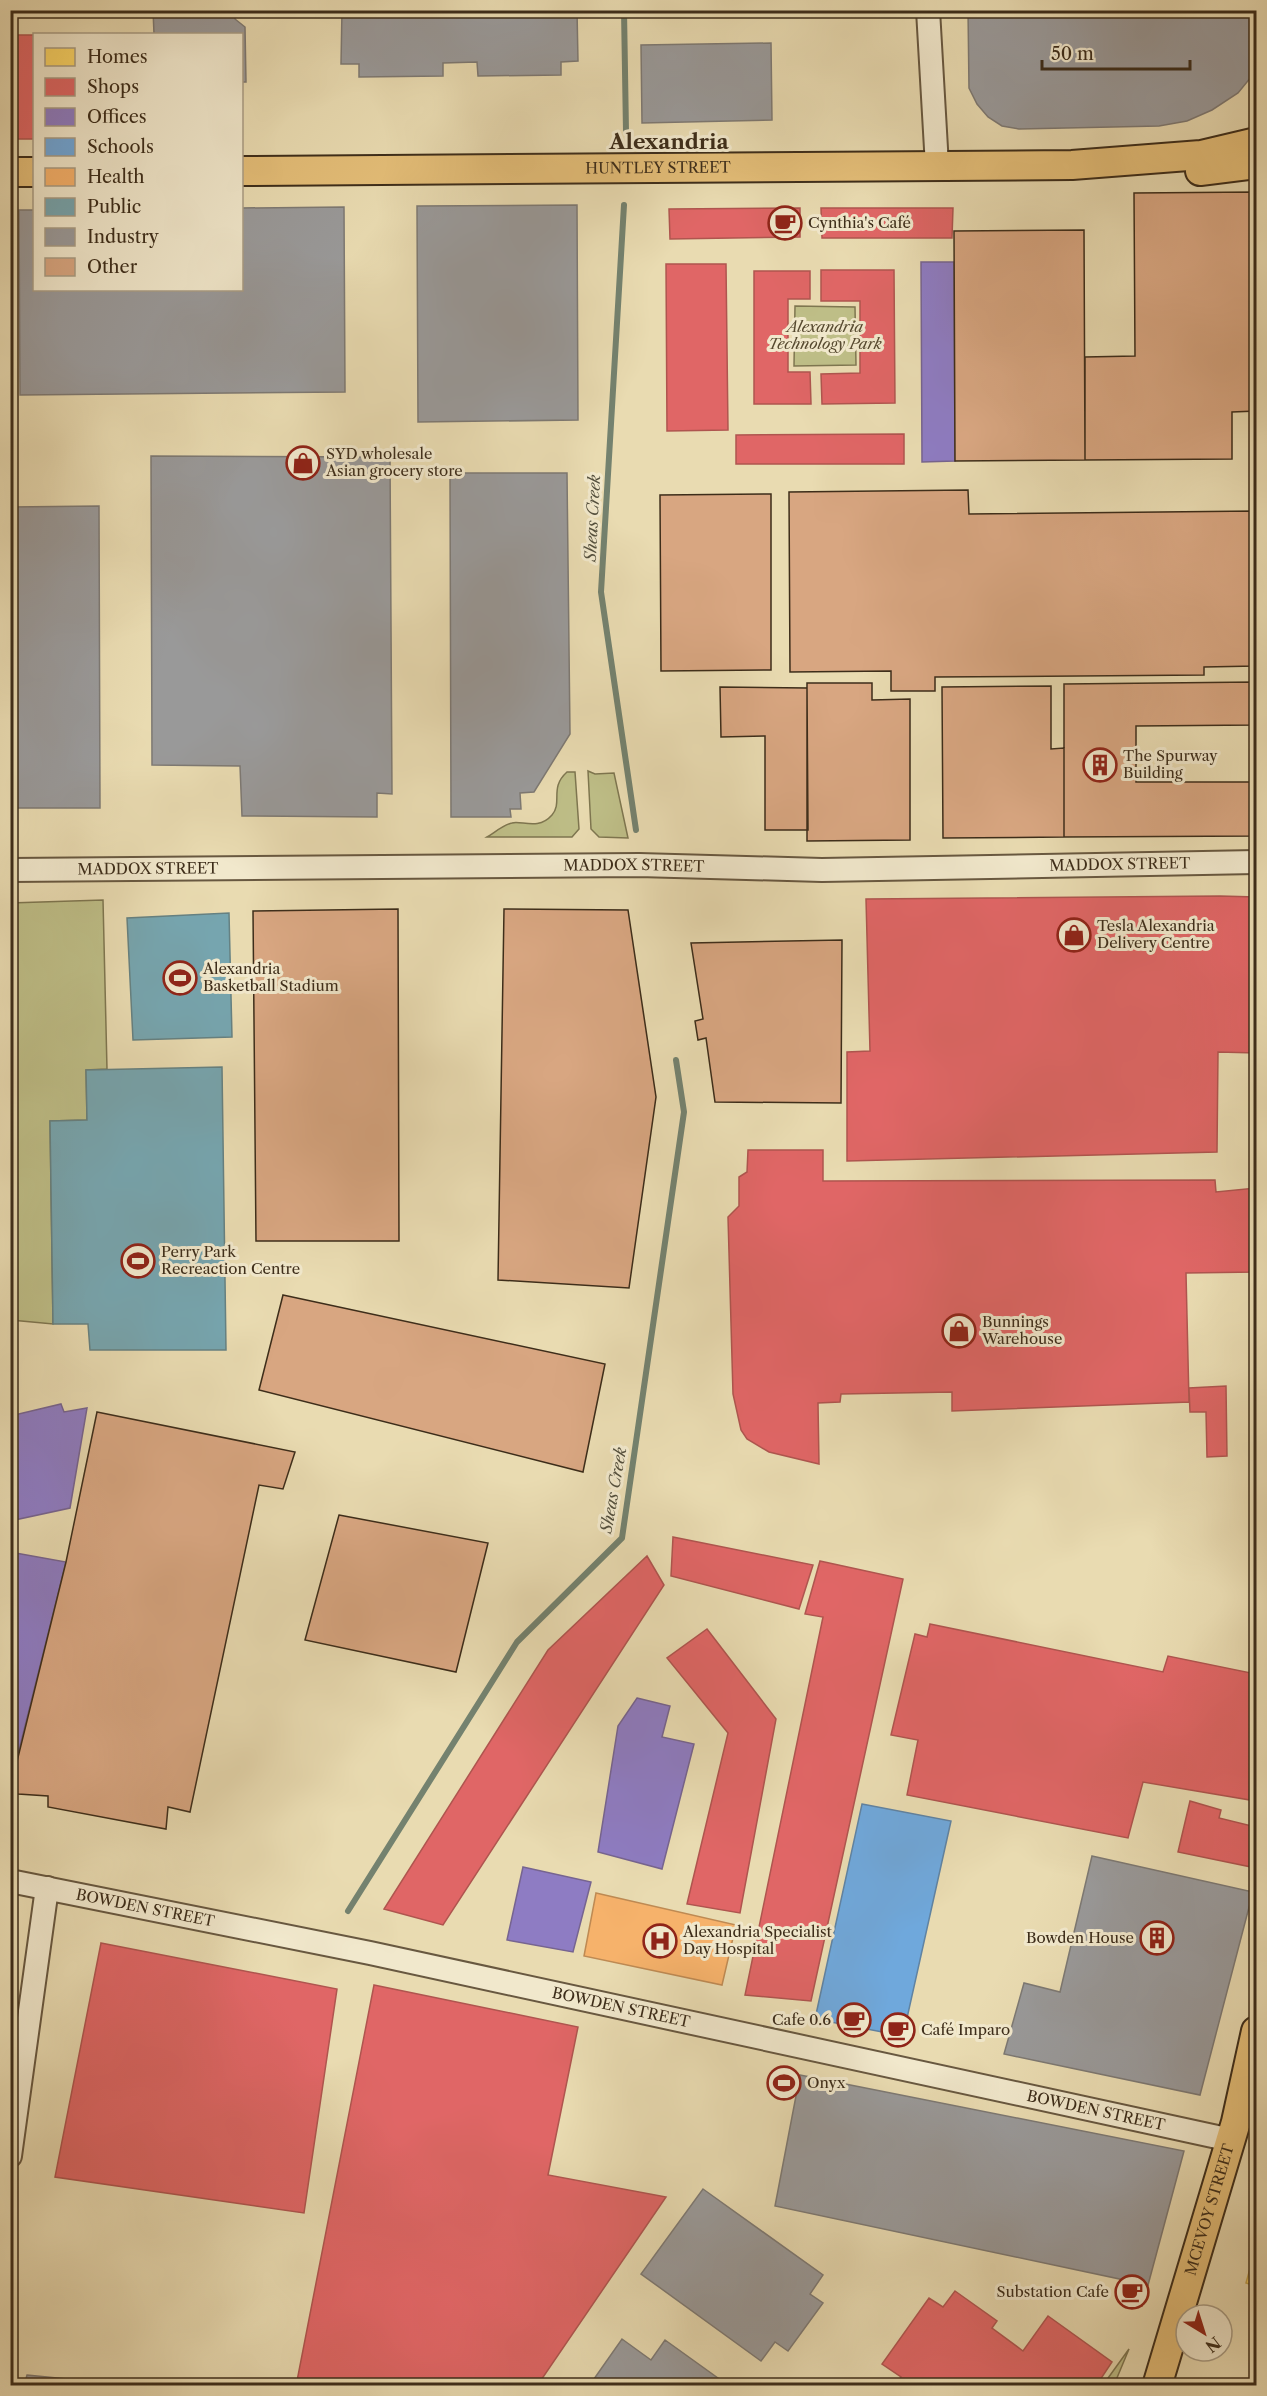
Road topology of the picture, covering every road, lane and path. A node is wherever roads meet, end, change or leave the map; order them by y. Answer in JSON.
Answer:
{"nodes":[{"id":1,"x":928,"y":10,"type":"edge"},
{"id":2,"x":1257,"y":142,"type":"edge"},
{"id":3,"x":1257,"y":164,"type":"edge"},
{"id":4,"x":1072,"y":165,"type":"junction"},
{"id":5,"x":937,"y":166,"type":"junction"},
{"id":6,"x":243,"y":171,"type":"edge"},
{"id":7,"x":10,"y":172,"type":"edge"},
{"id":8,"x":33,"y":172,"type":"edge"},
{"id":9,"x":1257,"y":862,"type":"edge"},
{"id":10,"x":10,"y":870,"type":"edge"},
{"id":11,"x":10,"y":1881,"type":"edge"},
{"id":12,"x":47,"y":1888,"type":"junction"},
{"id":13,"x":1257,"y":2031,"type":"edge"},
{"id":14,"x":1231,"y":2140,"type":"junction"},
{"id":15,"x":10,"y":2156,"type":"edge"},
{"id":16,"x":1157,"y":2385,"type":"edge"}],
"edges":[{"from":1,"to":5,"type":"street"},
{"from":2,"to":4,"type":"main road","name":"HUNTLEY STREET"},
{"from":3,"to":4,"type":"main road","name":"HUNTLEY STREET"},
{"from":4,"to":5,"type":"main road","name":"HUNTLEY STREET"},
{"from":5,"to":6,"type":"main road","name":"HUNTLEY STREET"},
{"from":7,"to":8,"type":"main road"},
{"from":9,"to":10,"type":"street","name":"MADDOX STREET"},
{"from":11,"to":12,"type":"street","name":"BOWDEN STREET"},
{"from":12,"to":14,"type":"street","name":"BOWDEN STREET"},
{"from":12,"to":15,"type":"street"},
{"from":13,"to":14,"type":"main road","name":"MCEVOY STREET"},
{"from":14,"to":16,"type":"main road","name":"MCEVOY STREET"}]}
